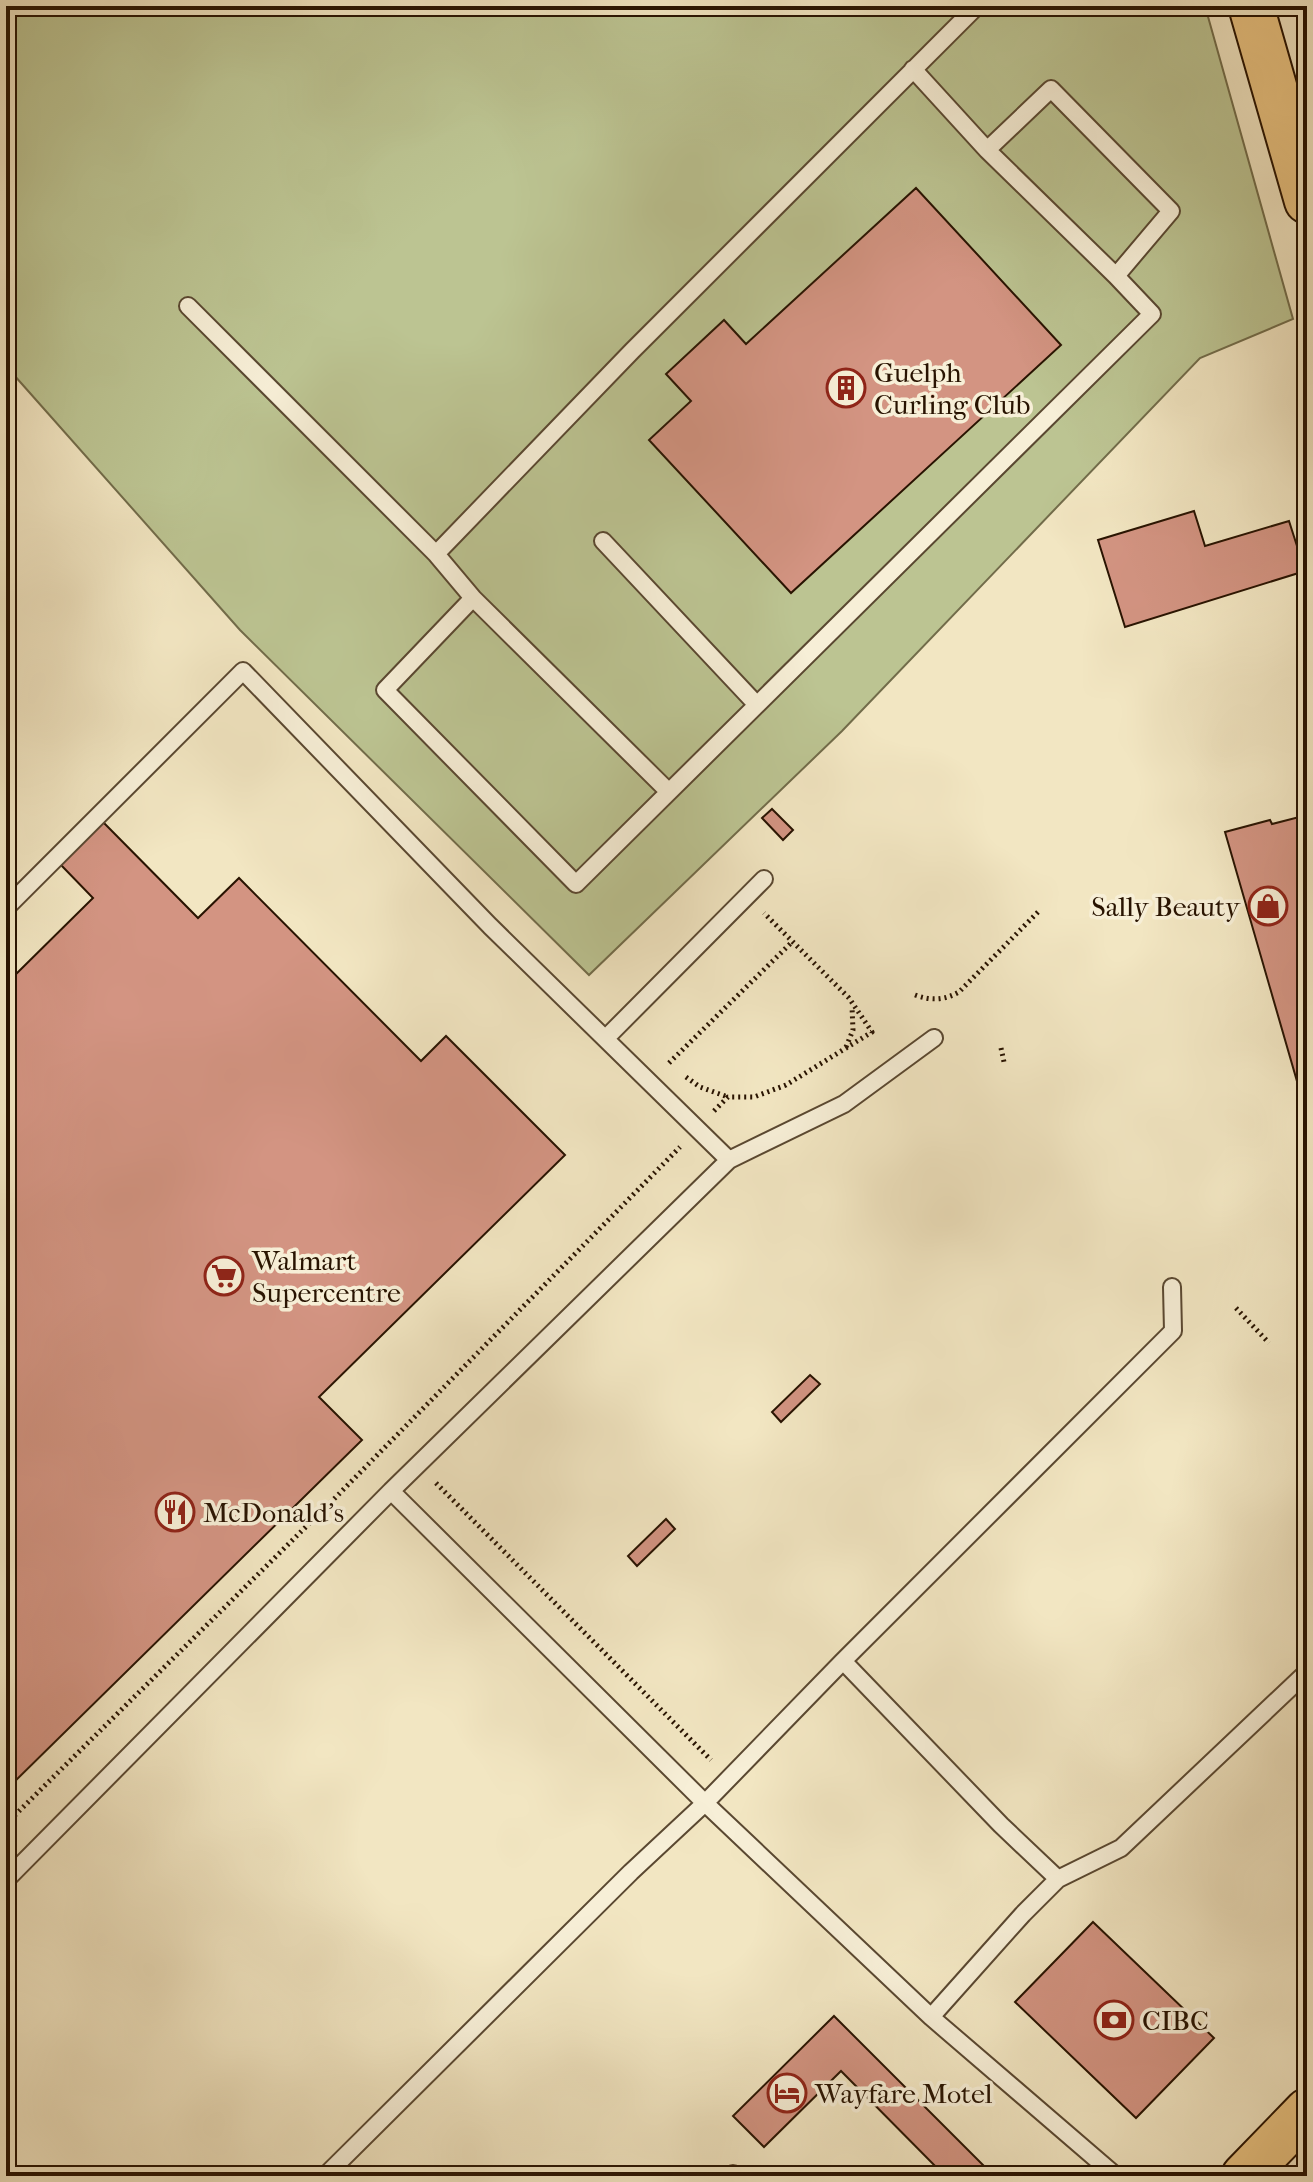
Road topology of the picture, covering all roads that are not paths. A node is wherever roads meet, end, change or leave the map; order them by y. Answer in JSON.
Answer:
{"nodes":[{"id":1,"x":977,"y":6,"type":"edge"},
{"id":2,"x":1251,"y":6,"type":"edge"},
{"id":3,"x":913,"y":69,"type":"junction"},
{"id":4,"x":987,"y":150,"type":"junction"},
{"id":5,"x":1307,"y":201,"type":"edge"},
{"id":6,"x":1116,"y":276,"type":"junction"},
{"id":7,"x":188,"y":306,"type":"dead end"},
{"id":8,"x":603,"y":541,"type":"dead end"},
{"id":9,"x":436,"y":554,"type":"junction"},
{"id":10,"x":473,"y":598,"type":"junction"},
{"id":11,"x":757,"y":705,"type":"junction"},
{"id":12,"x":669,"y":792,"type":"junction"},
{"id":13,"x":764,"y":879,"type":"dead end"},
{"id":14,"x":6,"y":908,"type":"edge"},
{"id":15,"x":606,"y":1038,"type":"junction"},
{"id":16,"x":934,"y":1038,"type":"dead end"},
{"id":17,"x":729,"y":1160,"type":"junction"},
{"id":18,"x":1172,"y":1287,"type":"dead end"},
{"id":19,"x":391,"y":1491,"type":"junction"},
{"id":20,"x":843,"y":1661,"type":"junction"},
{"id":21,"x":1307,"y":1672,"type":"edge"},
{"id":22,"x":705,"y":1803,"type":"junction"},
{"id":23,"x":1058,"y":1879,"type":"junction"},
{"id":24,"x":6,"y":1880,"type":"edge"},
{"id":25,"x":931,"y":2017,"type":"junction"},
{"id":26,"x":1307,"y":2111,"type":"edge"},
{"id":27,"x":325,"y":2176,"type":"edge"},
{"id":28,"x":1116,"y":2176,"type":"edge"},
{"id":29,"x":1244,"y":2176,"type":"edge"}],
"edges":[{"from":1,"to":3,"type":"lane"},
{"from":2,"to":5,"type":"main road"},
{"from":3,"to":4,"type":"lane"},
{"from":3,"to":9,"type":"lane"},
{"from":4,"to":6,"type":"lane"},
{"from":4,"to":6,"type":"lane"},
{"from":6,"to":11,"type":"lane"},
{"from":7,"to":9,"type":"lane"},
{"from":8,"to":11,"type":"lane"},
{"from":9,"to":10,"type":"lane"},
{"from":10,"to":12,"type":"lane"},
{"from":10,"to":12,"type":"lane"},
{"from":11,"to":12,"type":"lane"},
{"from":13,"to":15,"type":"lane"},
{"from":14,"to":15,"type":"lane"},
{"from":15,"to":17,"type":"lane"},
{"from":16,"to":17,"type":"lane"},
{"from":17,"to":19,"type":"lane"},
{"from":18,"to":20,"type":"lane"},
{"from":19,"to":22,"type":"lane"},
{"from":19,"to":24,"type":"lane"},
{"from":20,"to":22,"type":"lane"},
{"from":20,"to":23,"type":"lane"},
{"from":21,"to":23,"type":"lane"},
{"from":22,"to":25,"type":"lane"},
{"from":22,"to":27,"type":"lane"},
{"from":23,"to":25,"type":"lane"},
{"from":25,"to":28,"type":"lane"},
{"from":26,"to":29,"type":"main road"}]}
